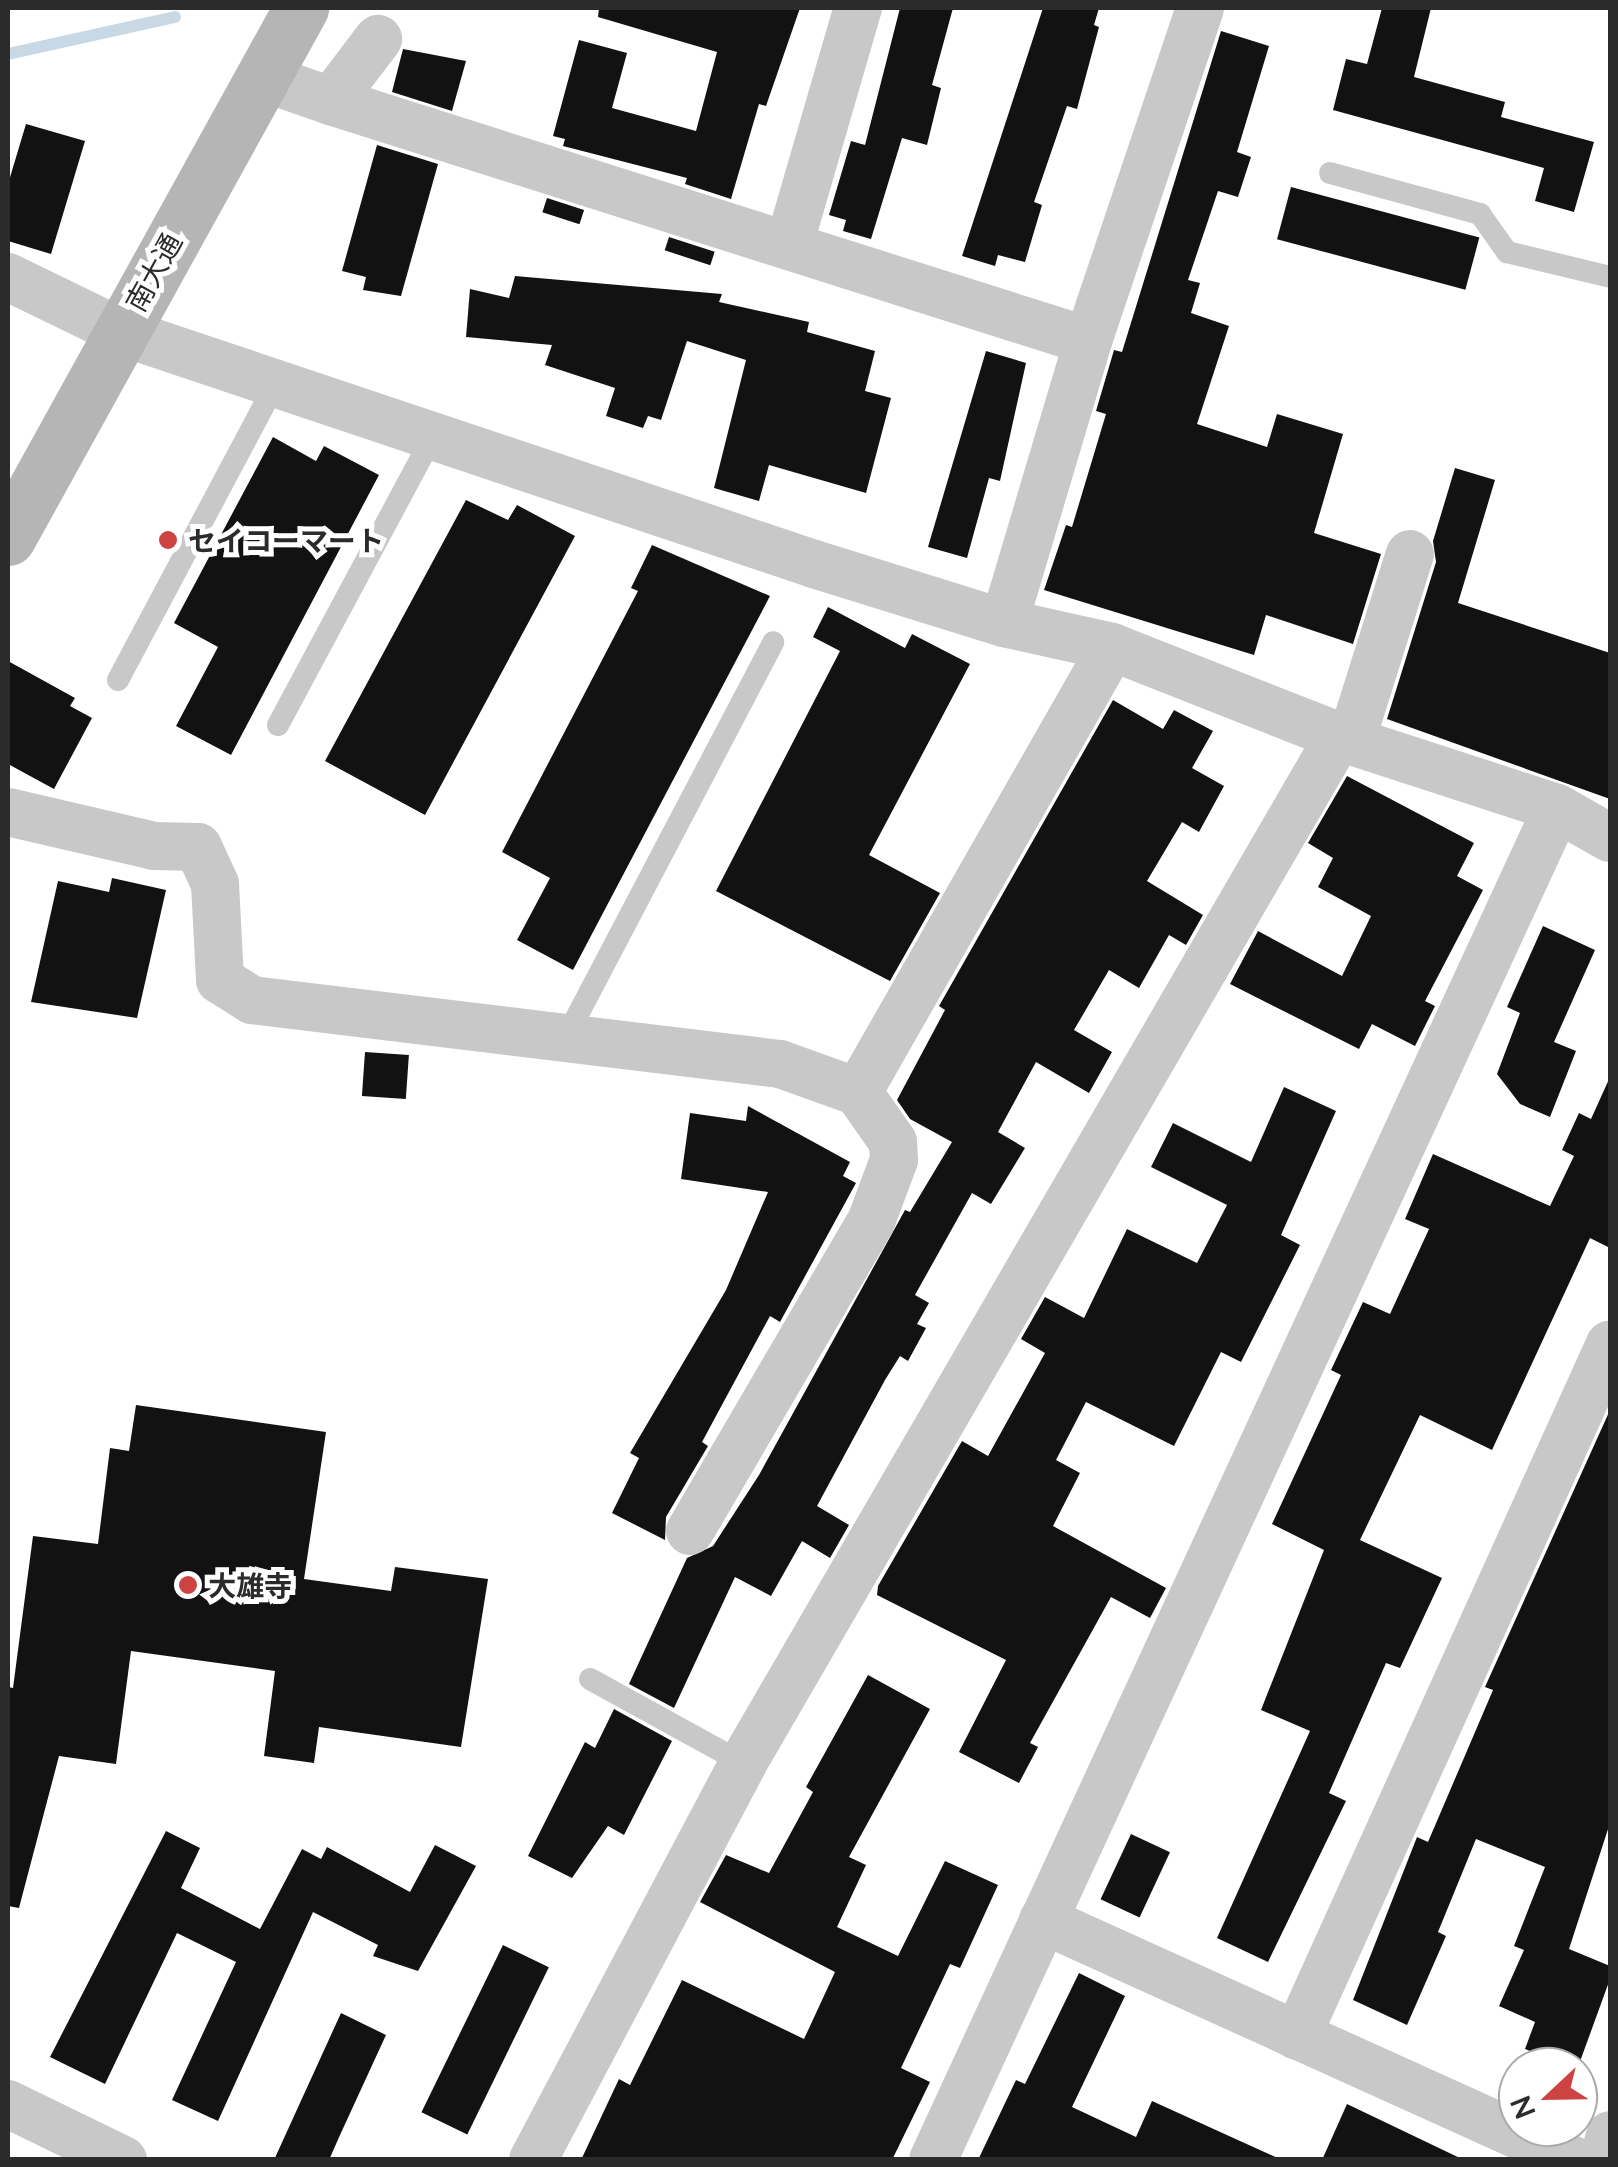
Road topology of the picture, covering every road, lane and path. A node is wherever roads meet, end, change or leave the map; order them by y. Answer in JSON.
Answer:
{"nodes":[{"id":1,"x":302,"y":8,"type":"edge"},
{"id":2,"x":858,"y":8,"type":"edge"},
{"id":3,"x":1200,"y":8,"type":"edge"},
{"id":4,"x":378,"y":39,"type":"dead end"},
{"id":5,"x":262,"y":77,"type":"junction"},
{"id":6,"x":331,"y":101,"type":"junction"},
{"id":7,"x":1330,"y":173,"type":"dead end"},
{"id":8,"x":789,"y":245,"type":"junction"},
{"id":9,"x":8,"y":277,"type":"edge"},
{"id":10,"x":1610,"y":277,"type":"edge"},
{"id":11,"x":119,"y":331,"type":"junction"},
{"id":12,"x":1088,"y":340,"type":"junction"},
{"id":13,"x":277,"y":382,"type":"junction"},
{"id":14,"x":434,"y":434,"type":"junction"},
{"id":15,"x":8,"y":538,"type":"edge"},
{"id":16,"x":1410,"y":554,"type":"dead end"},
{"id":17,"x":1004,"y":623,"type":"junction"},
{"id":18,"x":773,"y":642,"type":"dead end"},
{"id":19,"x":1112,"y":647,"type":"junction"},
{"id":20,"x":118,"y":680,"type":"dead end"},
{"id":21,"x":278,"y":726,"type":"dead end"},
{"id":22,"x":1345,"y":738,"type":"junction"},
{"id":23,"x":1558,"y":808,"type":"junction"},
{"id":24,"x":8,"y":812,"type":"edge"},
{"id":25,"x":1610,"y":838,"type":"edge"},
{"id":26,"x":564,"y":1039,"type":"junction"},
{"id":27,"x":858,"y":1092,"type":"junction"},
{"id":28,"x":1610,"y":1344,"type":"edge"},
{"id":29,"x":690,"y":1531,"type":"dead end"},
{"id":30,"x":590,"y":1679,"type":"dead end"},
{"id":31,"x":744,"y":1764,"type":"junction"},
{"id":32,"x":1042,"y":1920,"type":"junction"},
{"id":33,"x":1297,"y":2036,"type":"junction"},
{"id":34,"x":8,"y":2104,"type":"edge"},
{"id":35,"x":1610,"y":2135,"type":"edge"},
{"id":36,"x":123,"y":2160,"type":"edge"},
{"id":37,"x":533,"y":2160,"type":"edge"},
{"id":38,"x":933,"y":2160,"type":"edge"},
{"id":39,"x":1572,"y":2160,"type":"edge"},
{"id":40,"x":1602,"y":2160,"type":"edge"}],
"edges":[{"from":1,"to":5,"type":"street","name":"南大通"},
{"from":2,"to":8,"type":"street"},
{"from":3,"to":12,"type":"street"},
{"from":4,"to":6,"type":"street"},
{"from":5,"to":6,"type":"street"},
{"from":5,"to":11,"type":"street","name":"南大通"},
{"from":6,"to":8,"type":"street"},
{"from":7,"to":10,"type":"lane"},
{"from":8,"to":12,"type":"street"},
{"from":9,"to":11,"type":"street"},
{"from":11,"to":13,"type":"street"},
{"from":11,"to":15,"type":"street","name":"南大通"},
{"from":12,"to":17,"type":"street"},
{"from":13,"to":14,"type":"street"},
{"from":13,"to":20,"type":"lane"},
{"from":14,"to":17,"type":"street"},
{"from":14,"to":21,"type":"lane"},
{"from":16,"to":22,"type":"street"},
{"from":17,"to":19,"type":"street"},
{"from":18,"to":26,"type":"lane"},
{"from":19,"to":22,"type":"street"},
{"from":19,"to":27,"type":"street"},
{"from":22,"to":23,"type":"street"},
{"from":22,"to":31,"type":"street"},
{"from":23,"to":25,"type":"street"},
{"from":23,"to":32,"type":"street"},
{"from":24,"to":26,"type":"street"},
{"from":26,"to":27,"type":"street"},
{"from":27,"to":29,"type":"street"},
{"from":28,"to":33,"type":"street"},
{"from":30,"to":31,"type":"lane"},
{"from":31,"to":37,"type":"street"},
{"from":32,"to":33,"type":"street"},
{"from":32,"to":38,"type":"street"},
{"from":33,"to":39,"type":"street"},
{"from":34,"to":36,"type":"street"},
{"from":35,"to":40,"type":"street"}]}
